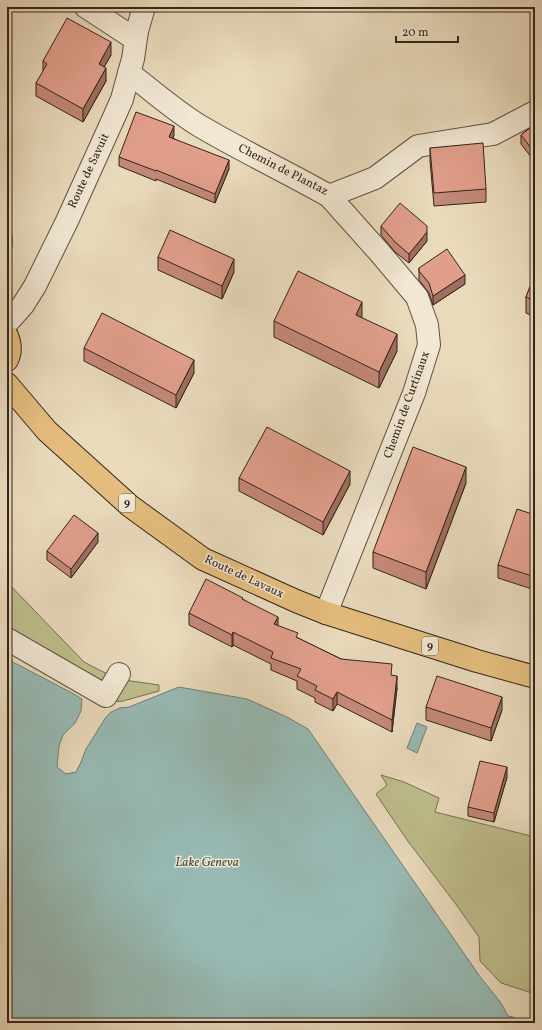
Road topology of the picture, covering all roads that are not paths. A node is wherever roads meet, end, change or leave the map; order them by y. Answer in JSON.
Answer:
{"nodes":[{"id":1,"x":86,"y":7,"type":"edge"},
{"id":2,"x":144,"y":7,"type":"edge"},
{"id":3,"x":135,"y":39,"type":"junction"},
{"id":4,"x":129,"y":73,"type":"junction"},
{"id":5,"x":535,"y":112,"type":"edge"},
{"id":6,"x":329,"y":196,"type":"junction"},
{"id":7,"x":7,"y":324,"type":"edge"},
{"id":8,"x":7,"y":336,"type":"edge"},
{"id":9,"x":7,"y":360,"type":"edge"},
{"id":10,"x":7,"y":384,"type":"edge"},
{"id":11,"x":326,"y":613,"type":"junction"},
{"id":12,"x":7,"y":639,"type":"edge"},
{"id":13,"x":119,"y":674,"type":"dead end"},
{"id":14,"x":535,"y":677,"type":"edge"}],
"edges":[{"from":1,"to":3,"type":"street"},
{"from":2,"to":3,"type":"street","name":"Route de Savuit"},
{"from":3,"to":4,"type":"street","name":"Route de Savuit"},
{"from":4,"to":6,"type":"street","name":"Chemin de Plantaz"},
{"from":4,"to":7,"type":"street","name":"Route de Savuit"},
{"from":5,"to":6,"type":"street","name":"Chemin de Plantaz"},
{"from":6,"to":11,"type":"street","name":"Chemin de Curtinaux"},
{"from":8,"to":9,"type":"main road"},
{"from":10,"to":11,"type":"main road","name":"Route de Lavaux","number":"9"},
{"from":11,"to":14,"type":"main road","name":"Route de Lavaux","number":"9"},
{"from":12,"to":13,"type":"street"}]}
